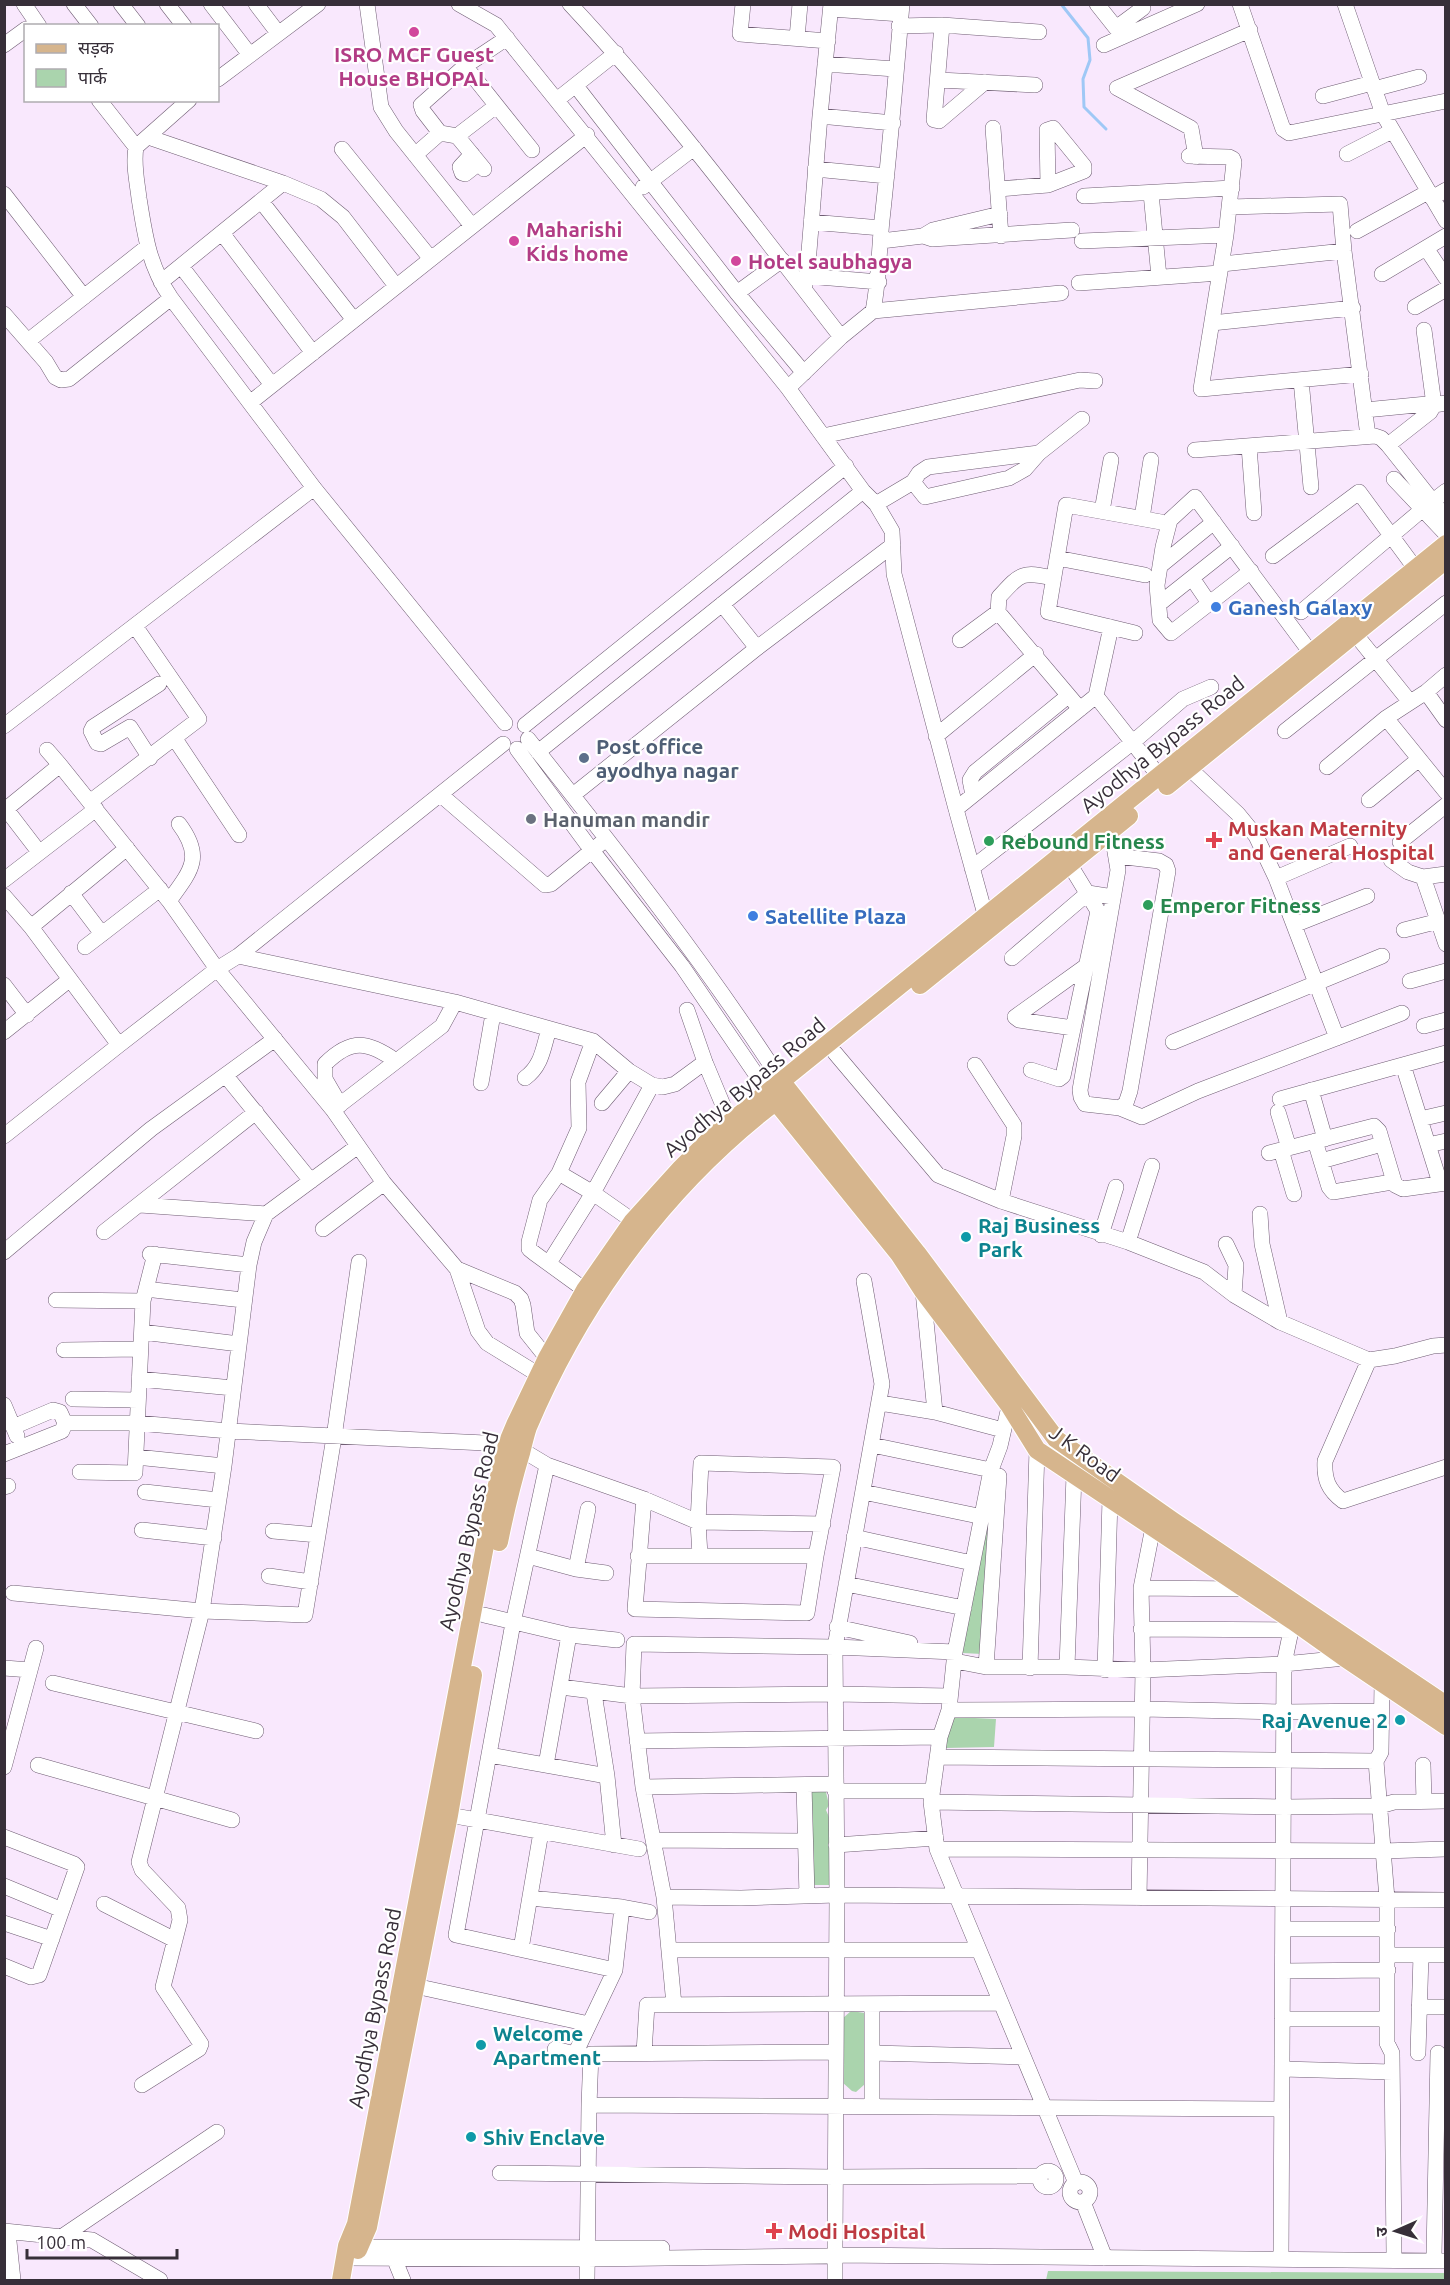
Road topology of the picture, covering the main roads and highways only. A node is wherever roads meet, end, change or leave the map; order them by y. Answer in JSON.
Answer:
{"nodes":[{"id":1,"x":1446,"y":544,"type":"edge"},
{"id":2,"x":1446,"y":560,"type":"edge"},
{"id":3,"x":1351,"y":629,"type":"junction"},
{"id":4,"x":987,"y":923,"type":"junction"},
{"id":5,"x":778,"y":1092,"type":"junction"},
{"id":6,"x":987,"y":1361,"type":"junction"},
{"id":7,"x":514,"y":1447,"type":"junction"},
{"id":8,"x":1301,"y":1624,"type":"junction"},
{"id":9,"x":1446,"y":1705,"type":"edge"},
{"id":10,"x":1446,"y":1726,"type":"edge"},
{"id":11,"x":441,"y":1813,"type":"junction"},
{"id":12,"x":352,"y":2253,"type":"junction"},
{"id":13,"x":340,"y":2280,"type":"edge"},
{"id":14,"x":352,"y":2280,"type":"edge"}],
"edges":[{"from":1,"to":3,"type":"main road","name":"Ayodhya Bypass Road"},
{"from":2,"to":3,"type":"main road","name":"Ayodhya Bypass Road"},
{"from":3,"to":4,"type":"main road","name":"Ayodhya Bypass Road"},
{"from":3,"to":4,"type":"main road","name":"Ayodhya Bypass Road"},
{"from":4,"to":5,"type":"main road","name":"Ayodhya Bypass Road"},
{"from":4,"to":5,"type":"main road","name":"Ayodhya Bypass Road"},
{"from":5,"to":6,"type":"main road","name":"J K Road"},
{"from":5,"to":6,"type":"main road","name":"J K Road"},
{"from":5,"to":7,"type":"main road","name":"Ayodhya Bypass Road"},
{"from":5,"to":7,"type":"main road","name":"Ayodhya Bypass Road"},
{"from":6,"to":8,"type":"main road","name":"J K Road"},
{"from":6,"to":8,"type":"main road","name":"J K Road"},
{"from":7,"to":11,"type":"main road","name":"Ayodhya Bypass Road"},
{"from":7,"to":11,"type":"main road","name":"Ayodhya Bypass Road"},
{"from":8,"to":9,"type":"main road","name":"J K Road"},
{"from":8,"to":10,"type":"main road","name":"J K Road"},
{"from":11,"to":12,"type":"main road","name":"Ayodhya Bypass Road"},
{"from":11,"to":12,"type":"main road","name":"Ayodhya Bypass Road"},
{"from":12,"to":13,"type":"main road","name":"Ayodhya Bypass Road"},
{"from":12,"to":14,"type":"main road","name":"Ayodhya Bypass Road"}]}
